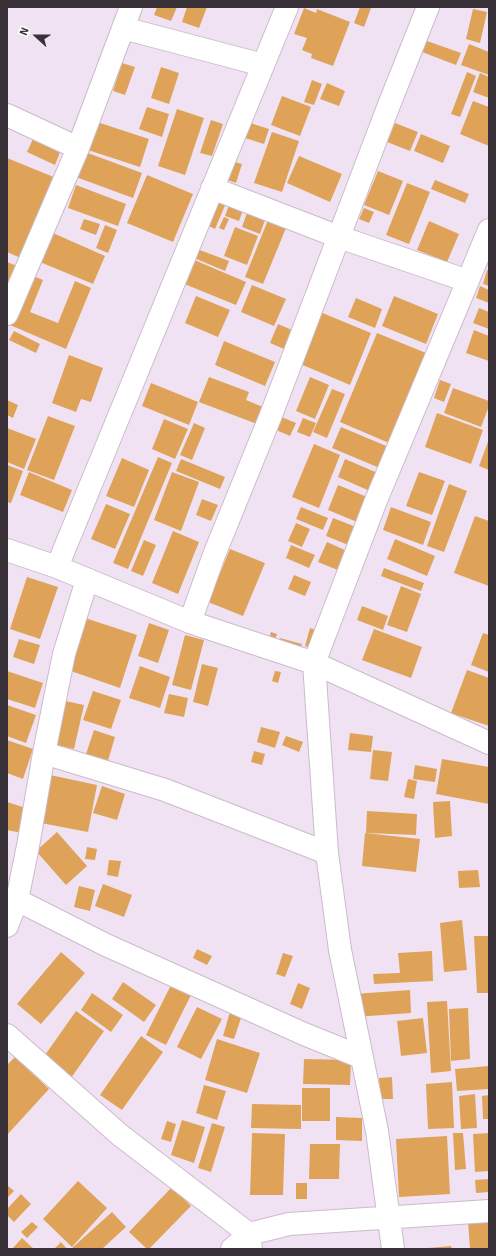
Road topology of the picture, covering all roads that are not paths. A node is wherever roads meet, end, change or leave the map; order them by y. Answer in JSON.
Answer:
{"nodes":[{"id":1,"x":131,"y":7,"type":"edge"},
{"id":2,"x":287,"y":7,"type":"edge"},
{"id":3,"x":428,"y":7,"type":"edge"},
{"id":4,"x":123,"y":28,"type":"junction"},
{"id":5,"x":263,"y":65,"type":"junction"},
{"id":6,"x":7,"y":115,"type":"edge"},
{"id":7,"x":78,"y":148,"type":"junction"},
{"id":8,"x":212,"y":188,"type":"junction"},
{"id":9,"x":489,"y":230,"type":"edge"},
{"id":10,"x":340,"y":237,"type":"junction"},
{"id":11,"x":468,"y":281,"type":"junction"},
{"id":12,"x":7,"y":314,"type":"edge"},
{"id":13,"x":7,"y":550,"type":"edge"},
{"id":14,"x":57,"y":567,"type":"junction"},
{"id":15,"x":87,"y":580,"type":"junction"},
{"id":16,"x":190,"y":622,"type":"junction"},
{"id":17,"x":314,"y":663,"type":"junction"},
{"id":18,"x":489,"y":744,"type":"edge"},
{"id":19,"x":44,"y":753,"type":"junction"},
{"id":20,"x":327,"y":853,"type":"junction"},
{"id":21,"x":17,"y":900,"type":"junction"},
{"id":22,"x":7,"y":926,"type":"edge"},
{"id":23,"x":7,"y":1035,"type":"edge"},
{"id":24,"x":361,"y":1057,"type":"junction"},
{"id":25,"x":489,"y":1211,"type":"edge"},
{"id":26,"x":389,"y":1217,"type":"junction"},
{"id":27,"x":250,"y":1241,"type":"edge"},
{"id":28,"x":232,"y":1249,"type":"edge"},
{"id":29,"x":393,"y":1249,"type":"edge"}],
"edges":[{"from":1,"to":4,"type":"street"},
{"from":2,"to":5,"type":"street"},
{"from":3,"to":10,"type":"street"},
{"from":4,"to":5,"type":"street"},
{"from":4,"to":7,"type":"street"},
{"from":5,"to":8,"type":"street"},
{"from":6,"to":7,"type":"street"},
{"from":7,"to":12,"type":"street"},
{"from":8,"to":10,"type":"street"},
{"from":8,"to":14,"type":"street"},
{"from":9,"to":11,"type":"street"},
{"from":10,"to":11,"type":"street"},
{"from":10,"to":16,"type":"street"},
{"from":11,"to":17,"type":"street"},
{"from":13,"to":14,"type":"street"},
{"from":14,"to":15,"type":"street"},
{"from":15,"to":16,"type":"street"},
{"from":15,"to":19,"type":"street"},
{"from":16,"to":17,"type":"street"},
{"from":17,"to":18,"type":"street"},
{"from":17,"to":20,"type":"street"},
{"from":19,"to":20,"type":"street"},
{"from":19,"to":21,"type":"street"},
{"from":20,"to":24,"type":"street"},
{"from":21,"to":22,"type":"street"},
{"from":21,"to":24,"type":"street"},
{"from":23,"to":27,"type":"street"},
{"from":24,"to":26,"type":"street"},
{"from":25,"to":26,"type":"street"},
{"from":26,"to":27,"type":"street"},
{"from":26,"to":29,"type":"street"},
{"from":27,"to":28,"type":"street"}]}
